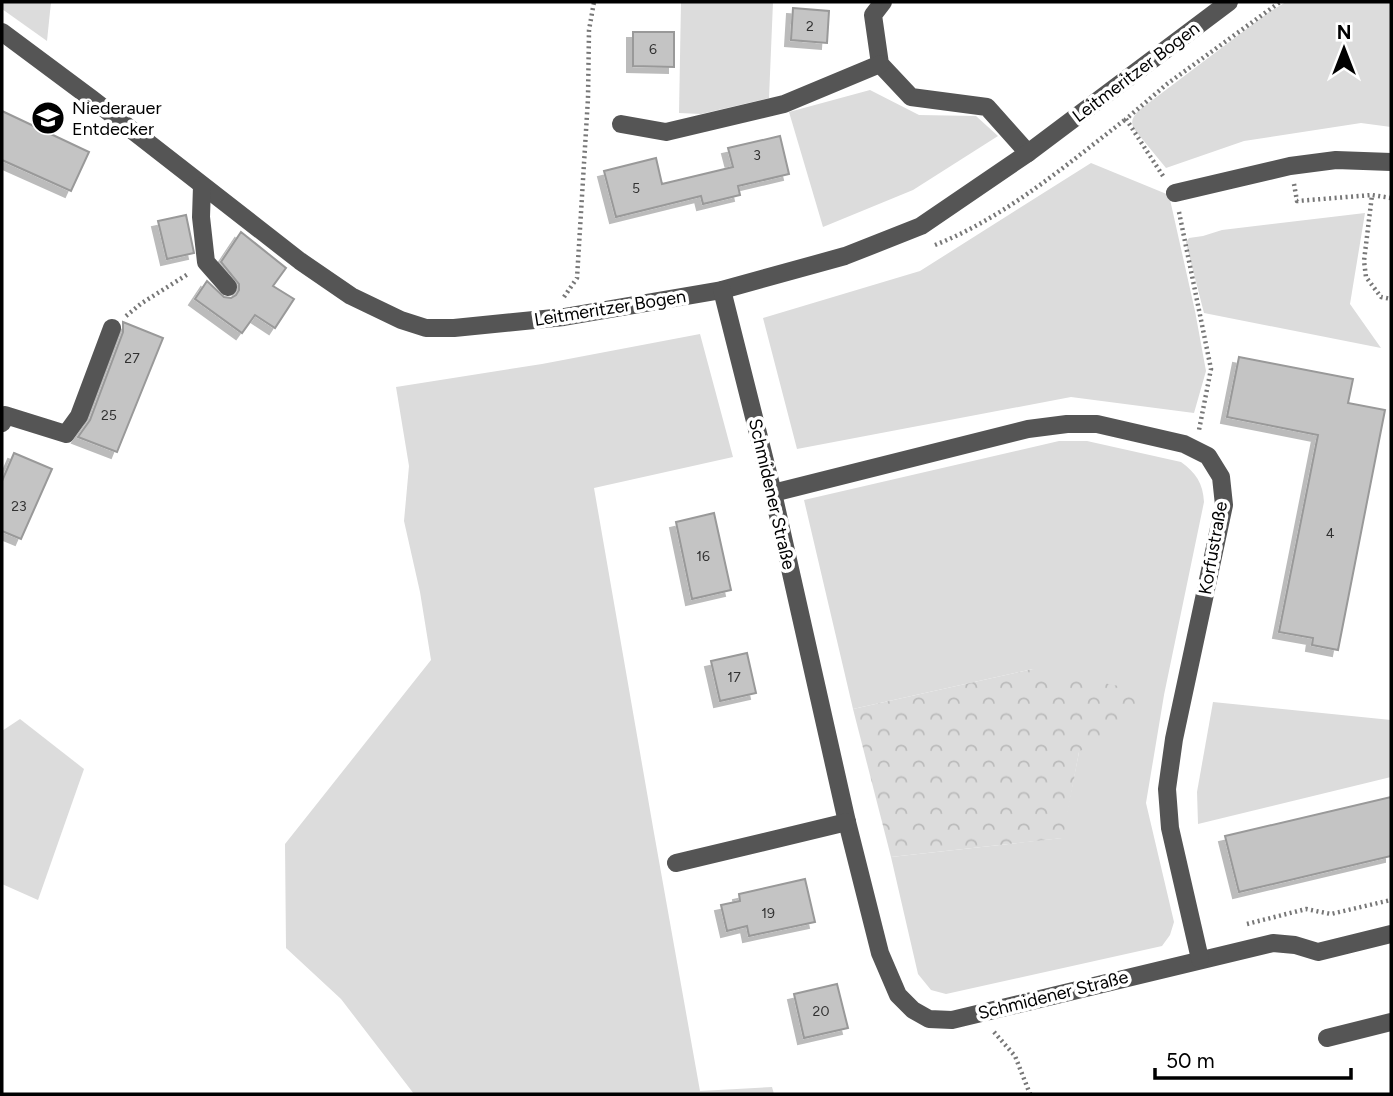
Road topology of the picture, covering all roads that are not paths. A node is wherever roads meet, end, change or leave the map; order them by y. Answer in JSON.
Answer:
{"nodes":[{"id":1,"x":883,"y":2,"type":"edge"},
{"id":2,"x":1229,"y":2,"type":"edge"},
{"id":3,"x":2,"y":32,"type":"edge"},
{"id":4,"x":880,"y":64,"type":"junction"},
{"id":5,"x":621,"y":124,"type":"dead end"},
{"id":6,"x":1028,"y":153,"type":"junction"},
{"id":7,"x":1391,"y":162,"type":"edge"},
{"id":8,"x":202,"y":186,"type":"junction"},
{"id":9,"x":1175,"y":193,"type":"road end"},
{"id":10,"x":228,"y":286,"type":"dead end"},
{"id":11,"x":722,"y":290,"type":"junction"},
{"id":12,"x":112,"y":328,"type":"road end"},
{"id":13,"x":3,"y":417,"type":"edge"},
{"id":14,"x":773,"y":492,"type":"junction"},
{"id":15,"x":847,"y":822,"type":"junction"},
{"id":16,"x":676,"y":863,"type":"dead end"},
{"id":17,"x":1391,"y":934,"type":"edge"},
{"id":18,"x":1200,"y":959,"type":"junction"},
{"id":19,"x":1391,"y":1022,"type":"edge"},
{"id":20,"x":1327,"y":1038,"type":"dead end"}],
"edges":[{"from":1,"to":4,"type":"street"},
{"from":2,"to":6,"type":"street","name":"Leitmeritzer Bogen"},
{"from":3,"to":8,"type":"street","name":"Leitmeritzer Bogen"},
{"from":4,"to":5,"type":"street"},
{"from":4,"to":6,"type":"street"},
{"from":6,"to":11,"type":"street","name":"Leitmeritzer Bogen"},
{"from":7,"to":9,"type":"street"},
{"from":8,"to":10,"type":"street"},
{"from":8,"to":11,"type":"street","name":"Leitmeritzer Bogen"},
{"from":11,"to":14,"type":"street","name":"Schmidener Straße"},
{"from":12,"to":13,"type":"street"},
{"from":14,"to":15,"type":"street","name":"Schmidener Straße"},
{"from":14,"to":18,"type":"street","name":"Korfustraße"},
{"from":15,"to":16,"type":"street"},
{"from":15,"to":18,"type":"street","name":"Schmidener Straße"},
{"from":17,"to":18,"type":"street","name":"Schmidener Straße"},
{"from":19,"to":20,"type":"street"}]}
